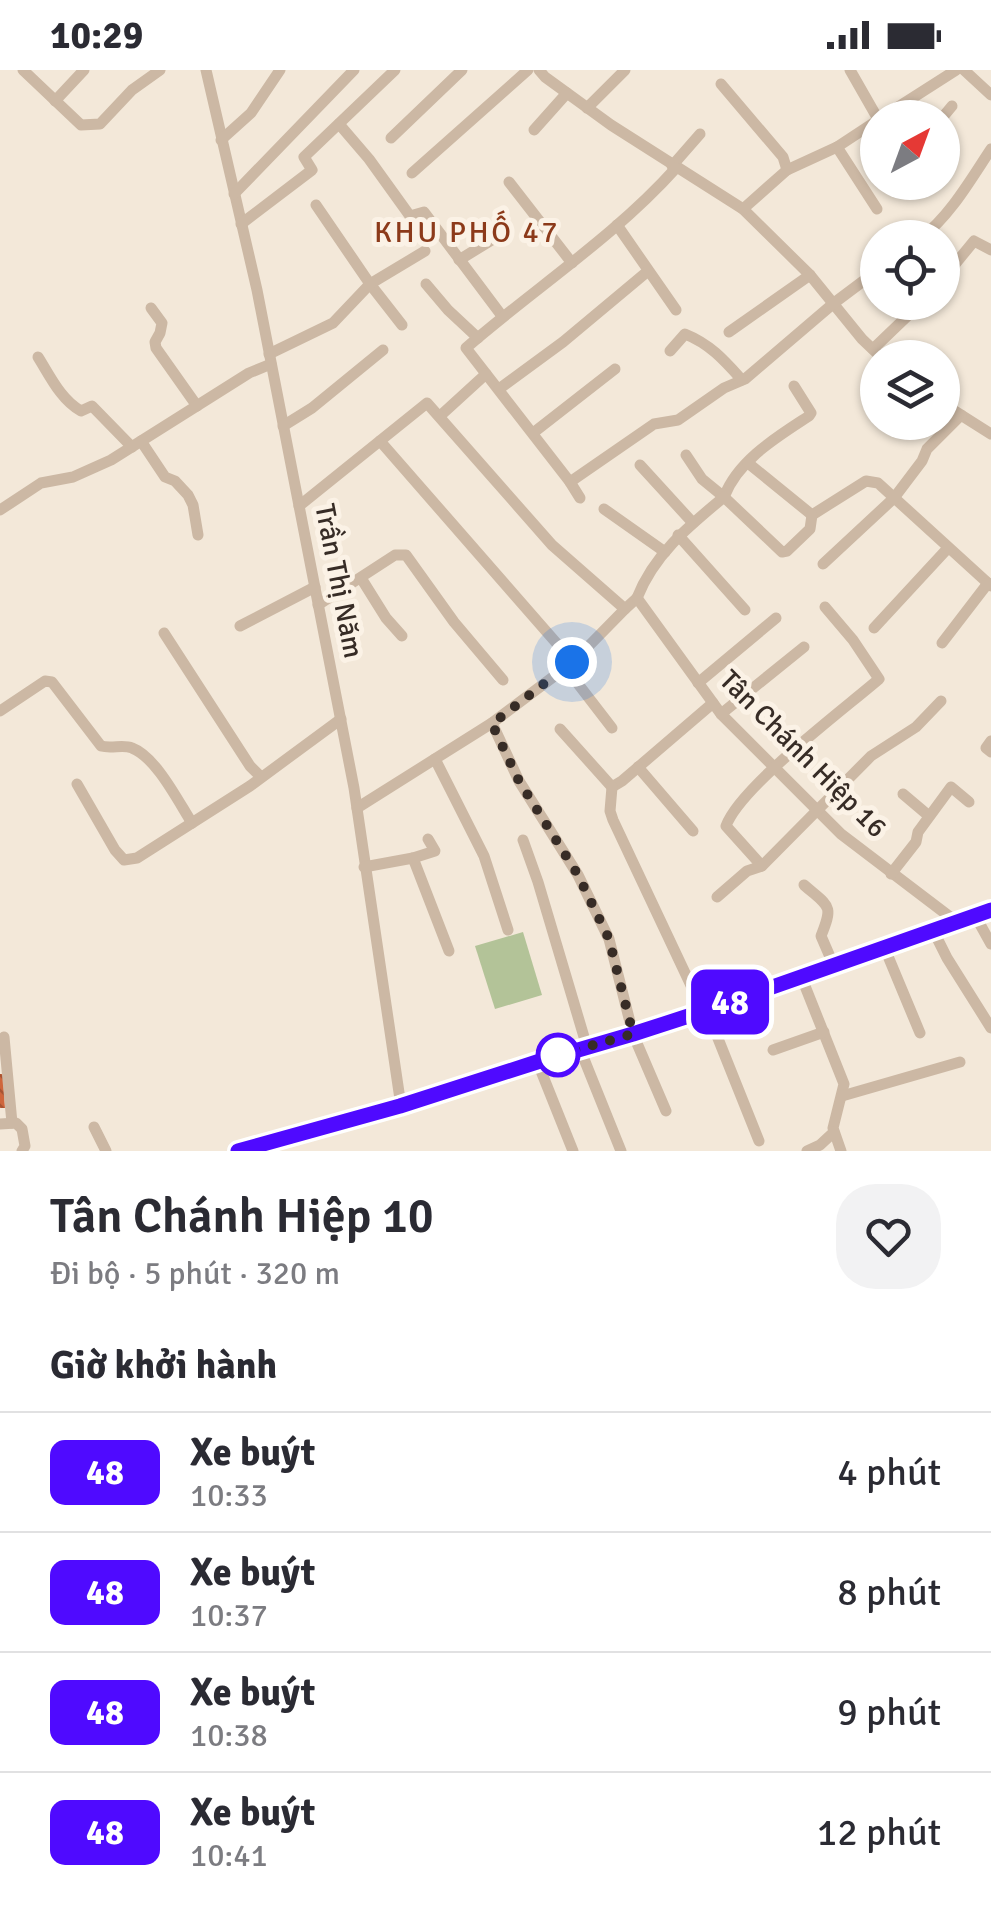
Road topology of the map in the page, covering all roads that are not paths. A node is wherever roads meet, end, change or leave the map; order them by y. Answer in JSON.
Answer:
{"nodes":[{"id":1,"x":23,"y":70,"type":"edge"},
{"id":2,"x":84,"y":70,"type":"edge"},
{"id":3,"x":206,"y":70,"type":"edge"},
{"id":4,"x":280,"y":70,"type":"edge"},
{"id":5,"x":354,"y":70,"type":"edge"},
{"id":6,"x":396,"y":70,"type":"edge"},
{"id":7,"x":462,"y":70,"type":"edge"},
{"id":8,"x":528,"y":70,"type":"edge"},
{"id":9,"x":539,"y":70,"type":"edge"},
{"id":10,"x":625,"y":70,"type":"edge"},
{"id":11,"x":850,"y":70,"type":"edge"},
{"id":12,"x":956,"y":70,"type":"edge"},
{"id":13,"x":964,"y":70,"type":"edge"},
{"id":14,"x":151,"y":72,"type":"edge"},
{"id":15,"x":721,"y":84,"type":"dead end"},
{"id":16,"x":567,"y":93,"type":"junction"},
{"id":17,"x":991,"y":95,"type":"edge"},
{"id":18,"x":868,"y":100,"type":"edge"},
{"id":19,"x":909,"y":100,"type":"edge"},
{"id":20,"x":55,"y":101,"type":"junction"},
{"id":21,"x":587,"y":108,"type":"junction"},
{"id":22,"x":339,"y":124,"type":"junction"},
{"id":23,"x":534,"y":130,"type":"dead end"},
{"id":24,"x":860,"y":132,"type":"edge"},
{"id":25,"x":700,"y":134,"type":"dead end"},
{"id":26,"x":391,"y":138,"type":"dead end"},
{"id":27,"x":221,"y":140,"type":"junction"},
{"id":28,"x":837,"y":147,"type":"junction"},
{"id":29,"x":991,"y":149,"type":"edge"},
{"id":30,"x":674,"y":167,"type":"junction"},
{"id":31,"x":787,"y":170,"type":"junction"},
{"id":32,"x":412,"y":173,"type":"dead end"},
{"id":33,"x":509,"y":182,"type":"dead end"},
{"id":34,"x":860,"y":182,"type":"edge"},
{"id":35,"x":234,"y":194,"type":"junction"},
{"id":36,"x":872,"y":200,"type":"edge"},
{"id":37,"x":316,"y":204,"type":"dead end"},
{"id":38,"x":877,"y":209,"type":"dead end"},
{"id":39,"x":744,"y":210,"type":"junction"},
{"id":40,"x":939,"y":220,"type":"edge"},
{"id":41,"x":241,"y":224,"type":"junction"},
{"id":42,"x":617,"y":225,"type":"junction"},
{"id":43,"x":508,"y":230,"type":"dead end"},
{"id":44,"x":991,"y":250,"type":"edge"},
{"id":45,"x":425,"y":251,"type":"dead end"},
{"id":46,"x":960,"y":259,"type":"edge"},
{"id":47,"x":459,"y":260,"type":"junction"},
{"id":48,"x":572,"y":263,"type":"junction"},
{"id":49,"x":648,"y":271,"type":"junction"},
{"id":50,"x":810,"y":275,"type":"junction"},
{"id":51,"x":370,"y":284,"type":"junction"},
{"id":52,"x":426,"y":284,"type":"dead end"},
{"id":53,"x":860,"y":284,"type":"edge"},
{"id":54,"x":834,"y":303,"type":"junction"},
{"id":55,"x":151,"y":308,"type":"dead end"},
{"id":56,"x":676,"y":310,"type":"dead end"},
{"id":57,"x":502,"y":316,"type":"junction"},
{"id":58,"x":906,"y":320,"type":"edge"},
{"id":59,"x":402,"y":325,"type":"dead end"},
{"id":60,"x":729,"y":332,"type":"dead end"},
{"id":61,"x":478,"y":338,"type":"junction"},
{"id":62,"x":866,"y":340,"type":"edge"},
{"id":63,"x":888,"y":340,"type":"edge"},
{"id":64,"x":383,"y":350,"type":"dead end"},
{"id":65,"x":670,"y":351,"type":"dead end"},
{"id":66,"x":38,"y":357,"type":"dead end"},
{"id":67,"x":270,"y":359,"type":"junction"},
{"id":68,"x":615,"y":369,"type":"dead end"},
{"id":69,"x":486,"y":374,"type":"junction"},
{"id":70,"x":742,"y":380,"type":"junction"},
{"id":71,"x":794,"y":386,"type":"dead end"},
{"id":72,"x":499,"y":390,"type":"junction"},
{"id":73,"x":197,"y":406,"type":"junction"},
{"id":74,"x":961,"y":415,"type":"joint"},
{"id":75,"x":440,"y":416,"type":"junction"},
{"id":76,"x":283,"y":426,"type":"junction"},
{"id":77,"x":990,"y":433,"type":"edge"},
{"id":78,"x":533,"y":434,"type":"junction"},
{"id":79,"x":380,"y":441,"type":"junction"},
{"id":80,"x":137,"y":444,"type":"junction"},
{"id":81,"x":686,"y":455,"type":"dead end"},
{"id":82,"x":748,"y":463,"type":"junction"},
{"id":83,"x":640,"y":465,"type":"dead end"},
{"id":84,"x":570,"y":482,"type":"junction"},
{"id":85,"x":724,"y":497,"type":"junction"},
{"id":86,"x":580,"y":498,"type":"dead end"},
{"id":87,"x":894,"y":498,"type":"junction"},
{"id":88,"x":299,"y":506,"type":"junction"},
{"id":89,"x":604,"y":508,"type":"dead end"},
{"id":90,"x":0,"y":510,"type":"edge"},
{"id":91,"x":812,"y":515,"type":"junction"},
{"id":92,"x":693,"y":523,"type":"junction"},
{"id":93,"x":678,"y":534,"type":"junction"},
{"id":94,"x":198,"y":535,"type":"dead end"},
{"id":95,"x":948,"y":548,"type":"junction"},
{"id":96,"x":665,"y":552,"type":"junction"},
{"id":97,"x":823,"y":564,"type":"dead end"},
{"id":98,"x":361,"y":578,"type":"junction"},
{"id":99,"x":989,"y":585,"type":"edge"},
{"id":100,"x":315,"y":587,"type":"junction"},
{"id":101,"x":636,"y":598,"type":"junction"},
{"id":102,"x":318,"y":605,"type":"junction"},
{"id":103,"x":825,"y":607,"type":"dead end"},
{"id":104,"x":626,"y":609,"type":"junction"},
{"id":105,"x":746,"y":610,"type":"dead end"},
{"id":106,"x":776,"y":618,"type":"dead end"},
{"id":107,"x":240,"y":626,"type":"dead end"},
{"id":108,"x":874,"y":628,"type":"dead end"},
{"id":109,"x":164,"y":633,"type":"dead end"},
{"id":110,"x":402,"y":636,"type":"dead end"},
{"id":111,"x":942,"y":643,"type":"dead end"},
{"id":112,"x":804,"y":647,"type":"dead end"},
{"id":113,"x":569,"y":664,"type":"junction"},
{"id":114,"x":503,"y":680,"type":"dead end"},
{"id":115,"x":698,"y":682,"type":"junction"},
{"id":116,"x":941,"y":701,"type":"dead end"},
{"id":117,"x":717,"y":708,"type":"junction"},
{"id":118,"x":0,"y":711,"type":"edge"},
{"id":119,"x":341,"y":719,"type":"junction"},
{"id":120,"x":492,"y":724,"type":"junction"},
{"id":121,"x":612,"y":728,"type":"dead end"},
{"id":122,"x":560,"y":729,"type":"dead end"},
{"id":123,"x":991,"y":741,"type":"edge"},
{"id":124,"x":991,"y":752,"type":"edge"},
{"id":125,"x":435,"y":760,"type":"junction"},
{"id":126,"x":638,"y":768,"type":"junction"},
{"id":127,"x":775,"y":768,"type":"junction"},
{"id":128,"x":261,"y":776,"type":"junction"},
{"id":129,"x":77,"y":784,"type":"dead end"},
{"id":130,"x":612,"y":787,"type":"junction"},
{"id":131,"x":903,"y":794,"type":"dead end"},
{"id":132,"x":969,"y":802,"type":"dead end"},
{"id":133,"x":357,"y":808,"type":"junction"},
{"id":134,"x":817,"y":810,"type":"junction"},
{"id":135,"x":930,"y":816,"type":"junction"},
{"id":136,"x":192,"y":822,"type":"junction"},
{"id":137,"x":693,"y":830,"type":"dead end"},
{"id":138,"x":428,"y":839,"type":"dead end"},
{"id":139,"x":523,"y":840,"type":"dead end"},
{"id":140,"x":414,"y":858,"type":"junction"},
{"id":141,"x":364,"y":866,"type":"junction"},
{"id":142,"x":762,"y":866,"type":"junction"},
{"id":143,"x":891,"y":874,"type":"junction"},
{"id":144,"x":804,"y":885,"type":"dead end"},
{"id":145,"x":717,"y":898,"type":"dead end"},
{"id":146,"x":991,"y":910,"type":"edge"},
{"id":147,"x":976,"y":917,"type":"junction"},
{"id":148,"x":958,"y":923,"type":"junction"},
{"id":149,"x":508,"y":930,"type":"dead end"},
{"id":150,"x":934,"y":932,"type":"junction"},
{"id":151,"x":991,"y":944,"type":"edge"},
{"id":152,"x":884,"y":949,"type":"junction"},
{"id":153,"x":450,"y":950,"type":"dead end"},
{"id":154,"x":834,"y":966,"type":"junction"},
{"id":155,"x":801,"y":976,"type":"junction"},
{"id":156,"x":705,"y":1011,"type":"junction"},
{"id":157,"x":991,"y":1028,"type":"edge"},
{"id":158,"x":824,"y":1032,"type":"junction"},
{"id":159,"x":920,"y":1033,"type":"dead end"},
{"id":160,"x":633,"y":1034,"type":"junction"},
{"id":161,"x":4,"y":1037,"type":"dead end"},
{"id":162,"x":583,"y":1048,"type":"junction"},
{"id":163,"x":773,"y":1050,"type":"dead end"},
{"id":164,"x":537,"y":1062,"type":"junction"},
{"id":165,"x":960,"y":1062,"type":"dead end"},
{"id":166,"x":842,"y":1096,"type":"junction"},
{"id":167,"x":400,"y":1106,"type":"junction"},
{"id":168,"x":666,"y":1110,"type":"dead end"},
{"id":169,"x":6,"y":1123,"type":"edge"},
{"id":170,"x":94,"y":1127,"type":"dead end"},
{"id":171,"x":834,"y":1132,"type":"junction"},
{"id":172,"x":759,"y":1141,"type":"dead end"},
{"id":173,"x":22,"y":1151,"type":"edge"},
{"id":174,"x":106,"y":1151,"type":"edge"},
{"id":175,"x":238,"y":1151,"type":"edge"},
{"id":176,"x":573,"y":1151,"type":"edge"},
{"id":177,"x":620,"y":1151,"type":"edge"},
{"id":178,"x":807,"y":1151,"type":"edge"},
{"id":179,"x":841,"y":1151,"type":"edge"}],
"edges":[{"from":1,"to":20,"type":"street"},
{"from":2,"to":20,"type":"street"},
{"from":3,"to":27,"type":"street","name":"Trần Thị Năm"},
{"from":4,"to":27,"type":"street"},
{"from":5,"to":35,"type":"street"},
{"from":6,"to":22,"type":"street"},
{"from":7,"to":26,"type":"street"},
{"from":8,"to":32,"type":"street"},
{"from":9,"to":16,"type":"street"},
{"from":10,"to":21,"type":"street"},
{"from":11,"to":18,"type":"street"},
{"from":12,"to":19,"type":"street"},
{"from":13,"to":17,"type":"street"},
{"from":14,"to":20,"type":"street"},
{"from":15,"to":31,"type":"street"},
{"from":16,"to":21,"type":"street"},
{"from":16,"to":23,"type":"street"},
{"from":21,"to":30,"type":"street"},
{"from":22,"to":41,"type":"street"},
{"from":22,"to":47,"type":"street"},
{"from":24,"to":28,"type":"street"},
{"from":25,"to":30,"type":"street"},
{"from":27,"to":35,"type":"street","name":"Trần Thị Năm"},
{"from":28,"to":31,"type":"street"},
{"from":28,"to":34,"type":"street"},
{"from":29,"to":40,"type":"street"},
{"from":30,"to":39,"type":"street"},
{"from":30,"to":42,"type":"street"},
{"from":31,"to":39,"type":"street"},
{"from":33,"to":48,"type":"street"},
{"from":35,"to":41,"type":"street","name":"Trần Thị Năm"},
{"from":36,"to":38,"type":"street"},
{"from":37,"to":51,"type":"street"},
{"from":39,"to":50,"type":"street"},
{"from":41,"to":67,"type":"street","name":"Trần Thị Năm"},
{"from":42,"to":48,"type":"street"},
{"from":42,"to":49,"type":"street"},
{"from":43,"to":47,"type":"street"},
{"from":44,"to":46,"type":"street"},
{"from":45,"to":51,"type":"street"},
{"from":47,"to":57,"type":"street"},
{"from":48,"to":57,"type":"street"},
{"from":49,"to":56,"type":"street"},
{"from":49,"to":72,"type":"street"},
{"from":50,"to":54,"type":"street"},
{"from":50,"to":60,"type":"street"},
{"from":51,"to":59,"type":"street"},
{"from":51,"to":67,"type":"street"},
{"from":52,"to":61,"type":"street"},
{"from":53,"to":54,"type":"street"},
{"from":54,"to":62,"type":"street"},
{"from":54,"to":70,"type":"street"},
{"from":55,"to":73,"type":"street"},
{"from":57,"to":61,"type":"street"},
{"from":58,"to":63,"type":"street"},
{"from":61,"to":69,"type":"street"},
{"from":64,"to":76,"type":"street"},
{"from":65,"to":70,"type":"street"},
{"from":66,"to":80,"type":"street"},
{"from":67,"to":73,"type":"street"},
{"from":67,"to":76,"type":"street","name":"Trần Thị Năm"},
{"from":68,"to":78,"type":"street"},
{"from":69,"to":72,"type":"street"},
{"from":69,"to":75,"type":"street"},
{"from":70,"to":84,"type":"street"},
{"from":71,"to":82,"type":"street"},
{"from":72,"to":78,"type":"street"},
{"from":73,"to":80,"type":"street"},
{"from":74,"to":77,"type":"street"},
{"from":74,"to":87,"type":"street"},
{"from":75,"to":79,"type":"street"},
{"from":75,"to":104,"type":"street"},
{"from":76,"to":88,"type":"street","name":"Trần Thị Năm"},
{"from":78,"to":84,"type":"street"},
{"from":79,"to":88,"type":"street"},
{"from":79,"to":113,"type":"street"},
{"from":80,"to":90,"type":"street"},
{"from":80,"to":94,"type":"street"},
{"from":81,"to":85,"type":"street"},
{"from":82,"to":85,"type":"street"},
{"from":82,"to":91,"type":"street"},
{"from":83,"to":92,"type":"street"},
{"from":84,"to":86,"type":"street"},
{"from":85,"to":91,"type":"street"},
{"from":85,"to":92,"type":"street"},
{"from":87,"to":91,"type":"street"},
{"from":87,"to":95,"type":"street"},
{"from":87,"to":97,"type":"street"},
{"from":88,"to":100,"type":"street","name":"Trần Thị Năm"},
{"from":89,"to":96,"type":"street"},
{"from":92,"to":93,"type":"street"},
{"from":93,"to":96,"type":"street"},
{"from":93,"to":105,"type":"street"},
{"from":95,"to":99,"type":"street"},
{"from":95,"to":108,"type":"street"},
{"from":96,"to":101,"type":"street"},
{"from":98,"to":102,"type":"street"},
{"from":98,"to":110,"type":"street"},
{"from":98,"to":114,"type":"street"},
{"from":99,"to":111,"type":"street"},
{"from":100,"to":102,"type":"street","name":"Trần Thị Năm"},
{"from":100,"to":107,"type":"street"},
{"from":101,"to":104,"type":"street"},
{"from":101,"to":115,"type":"street","name":"Tân Chánh Hiệp 16"},
{"from":102,"to":119,"type":"street","name":"Trần Thị Năm"},
{"from":103,"to":127,"type":"street"},
{"from":104,"to":113,"type":"street"},
{"from":106,"to":115,"type":"street"},
{"from":109,"to":128,"type":"street"},
{"from":112,"to":117,"type":"street"},
{"from":113,"to":120,"type":"street"},
{"from":113,"to":121,"type":"street"},
{"from":115,"to":117,"type":"street","name":"Tân Chánh Hiệp 16"},
{"from":116,"to":134,"type":"street"},
{"from":117,"to":126,"type":"street"},
{"from":117,"to":127,"type":"street","name":"Tân Chánh Hiệp 16"},
{"from":118,"to":136,"type":"street"},
{"from":119,"to":128,"type":"street"},
{"from":119,"to":133,"type":"street","name":"Trần Thị Năm"},
{"from":120,"to":125,"type":"street"},
{"from":120,"to":160,"type":"street"},
{"from":122,"to":130,"type":"street"},
{"from":123,"to":124,"type":"street"},
{"from":125,"to":133,"type":"street"},
{"from":125,"to":149,"type":"street"},
{"from":126,"to":130,"type":"street"},
{"from":126,"to":137,"type":"street"},
{"from":127,"to":134,"type":"street","name":"Tân Chánh Hiệp 16"},
{"from":127,"to":142,"type":"street"},
{"from":128,"to":136,"type":"street"},
{"from":129,"to":136,"type":"street"},
{"from":130,"to":156,"type":"street"},
{"from":131,"to":135,"type":"street"},
{"from":132,"to":135,"type":"street"},
{"from":133,"to":141,"type":"street","name":"Trần Thị Năm"},
{"from":134,"to":142,"type":"street"},
{"from":134,"to":143,"type":"street","name":"Tân Chánh Hiệp 16"},
{"from":135,"to":143,"type":"street"},
{"from":138,"to":140,"type":"street"},
{"from":139,"to":162,"type":"street"},
{"from":140,"to":141,"type":"street"},
{"from":140,"to":153,"type":"street"},
{"from":141,"to":167,"type":"street","name":"Trần Thị Năm"},
{"from":142,"to":145,"type":"street"},
{"from":143,"to":148,"type":"street","name":"Tân Chánh Hiệp 16"},
{"from":144,"to":154,"type":"street"},
{"from":146,"to":147,"type":"street"},
{"from":147,"to":148,"type":"street"},
{"from":147,"to":151,"type":"street"},
{"from":148,"to":150,"type":"street"},
{"from":150,"to":152,"type":"street"},
{"from":150,"to":157,"type":"street"},
{"from":152,"to":154,"type":"street"},
{"from":152,"to":159,"type":"street"},
{"from":154,"to":155,"type":"street"},
{"from":155,"to":156,"type":"street"},
{"from":155,"to":158,"type":"street"},
{"from":156,"to":160,"type":"street"},
{"from":156,"to":172,"type":"street"},
{"from":158,"to":163,"type":"street"},
{"from":158,"to":166,"type":"street"},
{"from":160,"to":162,"type":"street"},
{"from":160,"to":168,"type":"street"},
{"from":161,"to":169,"type":"street"},
{"from":162,"to":164,"type":"street"},
{"from":162,"to":177,"type":"street"},
{"from":164,"to":167,"type":"street"},
{"from":164,"to":176,"type":"street"},
{"from":165,"to":166,"type":"street"},
{"from":166,"to":171,"type":"street"},
{"from":167,"to":175,"type":"street"},
{"from":169,"to":173,"type":"street"},
{"from":170,"to":174,"type":"street"},
{"from":171,"to":178,"type":"street"},
{"from":171,"to":179,"type":"street"}]}
